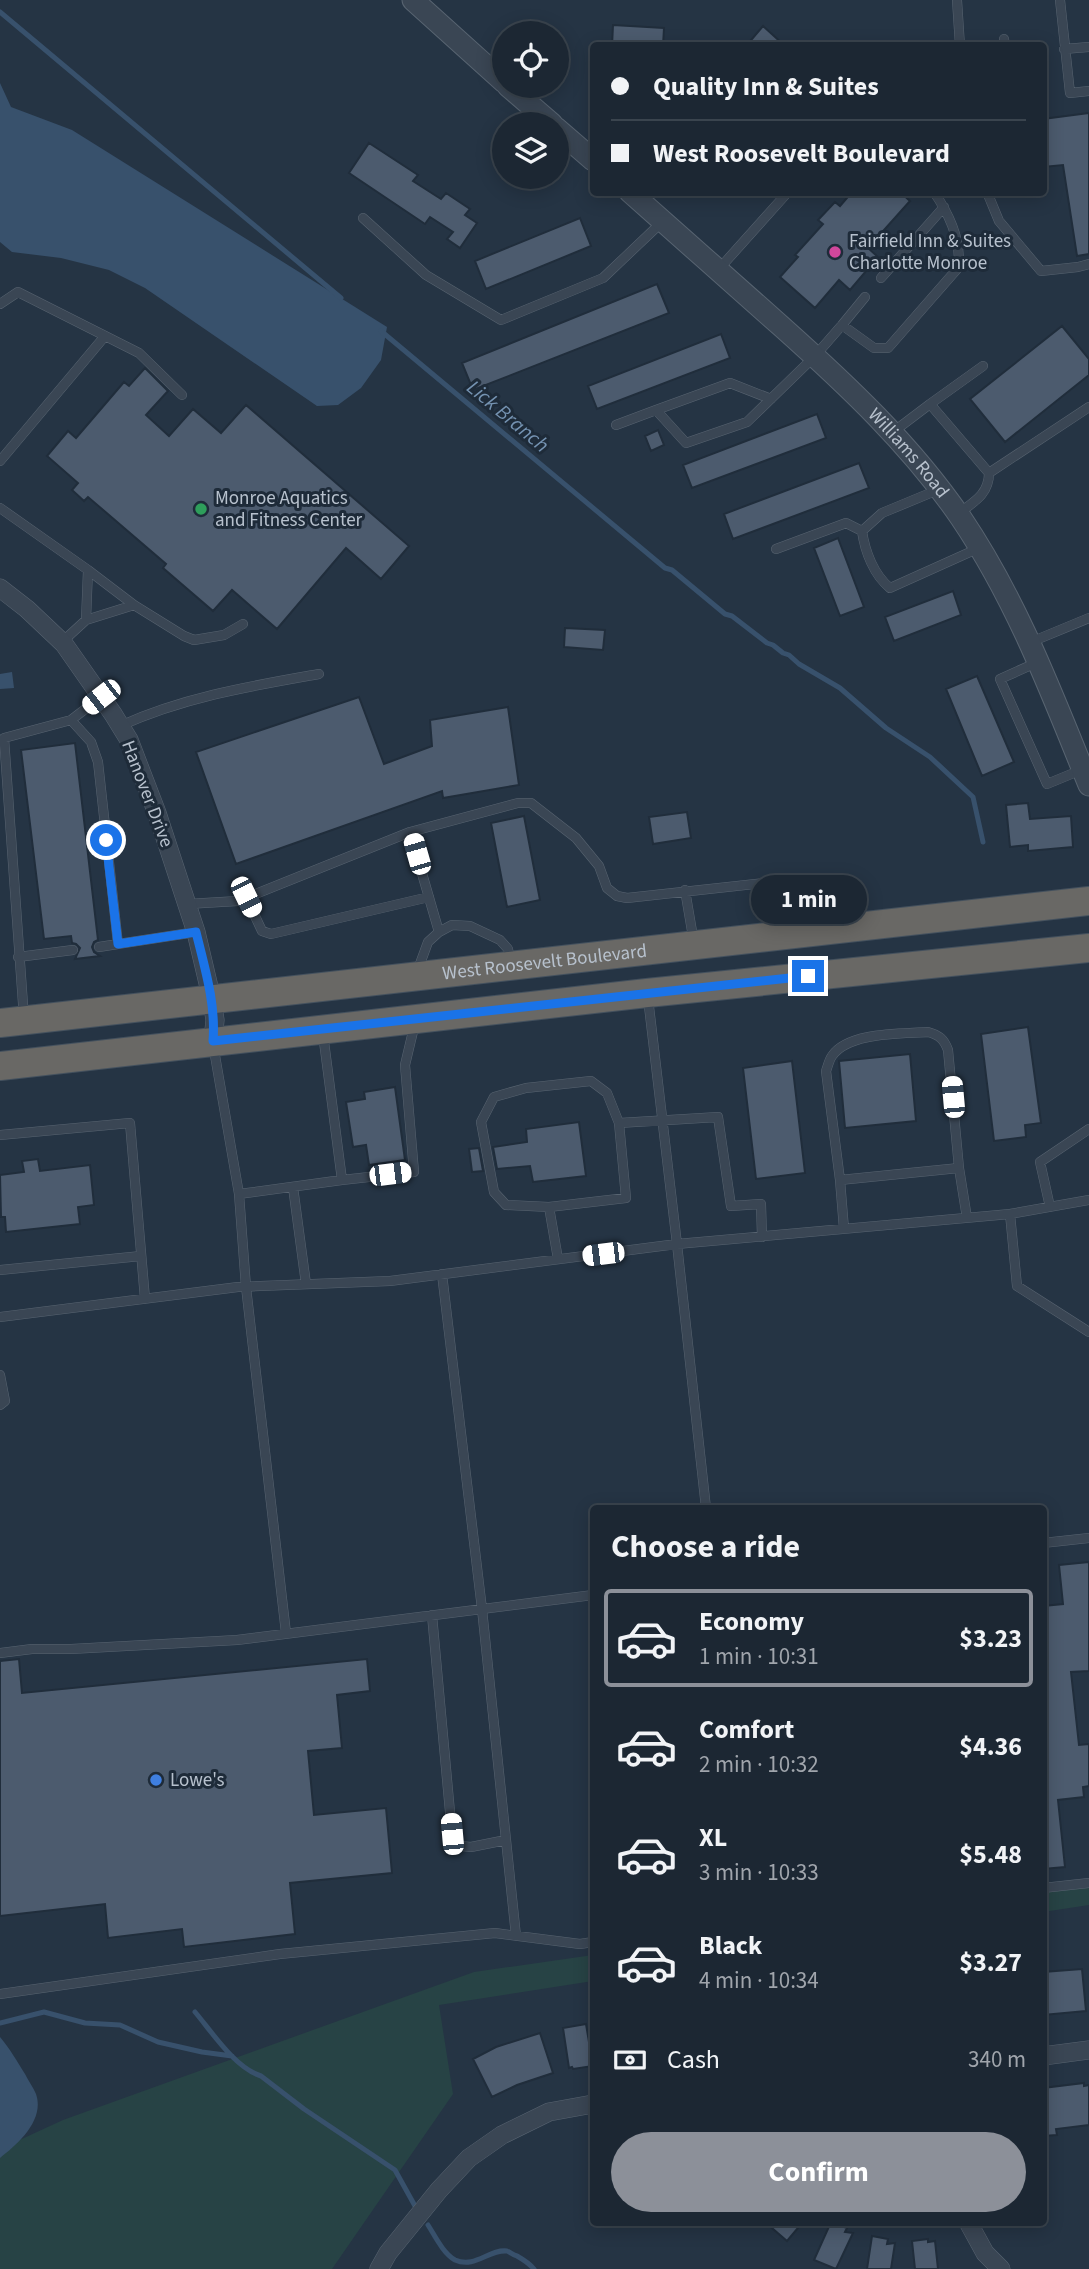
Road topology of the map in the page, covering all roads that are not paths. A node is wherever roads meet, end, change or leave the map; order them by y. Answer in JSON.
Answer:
{"nodes":[{"id":1,"x":413,"y":0,"type":"edge"},
{"id":2,"x":957,"y":0,"type":"edge"},
{"id":3,"x":1060,"y":0,"type":"edge"},
{"id":4,"x":960,"y":42,"type":"edge"},
{"id":5,"x":1089,"y":47,"type":"edge"},
{"id":6,"x":1064,"y":49,"type":"junction"},
{"id":7,"x":492,"y":71,"type":"edge"},
{"id":8,"x":1089,"y":91,"type":"edge"},
{"id":9,"x":522,"y":98,"type":"edge"},
{"id":10,"x":538,"y":112,"type":"edge"},
{"id":11,"x":569,"y":139,"type":"edge"},
{"id":12,"x":590,"y":157,"type":"edge"},
{"id":13,"x":784,"y":196,"type":"edge"},
{"id":14,"x":937,"y":196,"type":"edge"},
{"id":15,"x":989,"y":196,"type":"edge"},
{"id":16,"x":641,"y":199,"type":"edge"},
{"id":17,"x":944,"y":207,"type":"junction"},
{"id":18,"x":363,"y":218,"type":"dead end"},
{"id":19,"x":663,"y":221,"type":"junction"},
{"id":20,"x":1089,"y":264,"type":"edge"},
{"id":21,"x":719,"y":270,"type":"junction"},
{"id":22,"x":881,"y":278,"type":"dead end"},
{"id":23,"x":865,"y":297,"type":"dead end"},
{"id":24,"x":0,"y":304,"type":"edge"},
{"id":25,"x":842,"y":325,"type":"junction"},
{"id":26,"x":106,"y":336,"type":"junction"},
{"id":27,"x":815,"y":356,"type":"junction"},
{"id":28,"x":983,"y":366,"type":"dead end"},
{"id":29,"x":181,"y":395,"type":"dead end"},
{"id":30,"x":771,"y":399,"type":"junction"},
{"id":31,"x":930,"y":404,"type":"junction"},
{"id":32,"x":1089,"y":407,"type":"edge"},
{"id":33,"x":656,"y":410,"type":"junction"},
{"id":34,"x":615,"y":425,"type":"dead end"},
{"id":35,"x":893,"y":432,"type":"junction"},
{"id":36,"x":0,"y":461,"type":"edge"},
{"id":37,"x":989,"y":473,"type":"junction"},
{"id":38,"x":940,"y":489,"type":"junction"},
{"id":39,"x":0,"y":508,"type":"edge"},
{"id":40,"x":958,"y":514,"type":"junction"},
{"id":41,"x":862,"y":531,"type":"junction"},
{"id":42,"x":979,"y":548,"type":"junction"},
{"id":43,"x":776,"y":549,"type":"dead end"},
{"id":44,"x":88,"y":570,"type":"junction"},
{"id":45,"x":0,"y":588,"type":"edge"},
{"id":46,"x":134,"y":606,"type":"junction"},
{"id":47,"x":1089,"y":618,"type":"edge"},
{"id":48,"x":86,"y":620,"type":"junction"},
{"id":49,"x":243,"y":624,"type":"dead end"},
{"id":50,"x":62,"y":642,"type":"junction"},
{"id":51,"x":1035,"y":652,"type":"junction"},
{"id":52,"x":319,"y":674,"type":"dead end"},
{"id":53,"x":101,"y":697,"type":"junction"},
{"id":54,"x":71,"y":720,"type":"junction"},
{"id":55,"x":120,"y":726,"type":"junction"},
{"id":56,"x":1086,"y":777,"type":"edge"},
{"id":57,"x":410,"y":832,"type":"junction"},
{"id":58,"x":685,"y":890,"type":"junction"},
{"id":59,"x":246,"y":897,"type":"junction"},
{"id":60,"x":429,"y":898,"type":"junction"},
{"id":61,"x":1089,"y":901,"type":"edge"},
{"id":62,"x":187,"y":904,"type":"junction"},
{"id":63,"x":840,"y":929,"type":"junction"},
{"id":64,"x":196,"y":932,"type":"junction"},
{"id":65,"x":439,"y":932,"type":"junction"},
{"id":66,"x":118,"y":944,"type":"junction"},
{"id":67,"x":695,"y":945,"type":"junction"},
{"id":68,"x":99,"y":947,"type":"dead end"},
{"id":69,"x":73,"y":950,"type":"dead end"},
{"id":70,"x":1085,"y":953,"type":"edge"},
{"id":71,"x":18,"y":957,"type":"junction"},
{"id":72,"x":511,"y":966,"type":"junction"},
{"id":73,"x":416,"y":977,"type":"junction"},
{"id":74,"x":647,"y":993,"type":"junction"},
{"id":75,"x":212,"y":1000,"type":"junction"},
{"id":76,"x":417,"y":1018,"type":"junction"},
{"id":77,"x":12,"y":1021,"type":"edge"},
{"id":78,"x":322,"y":1029,"type":"junction"},
{"id":79,"x":213,"y":1041,"type":"junction"},
{"id":80,"x":0,"y":1066,"type":"edge"},
{"id":81,"x":662,"y":1120,"type":"junction"},
{"id":82,"x":619,"y":1123,"type":"junction"},
{"id":83,"x":1089,"y":1129,"type":"edge"},
{"id":84,"x":0,"y":1135,"type":"edge"},
{"id":85,"x":959,"y":1168,"type":"junction"},
{"id":86,"x":342,"y":1180,"type":"junction"},
{"id":87,"x":840,"y":1180,"type":"junction"},
{"id":88,"x":293,"y":1187,"type":"junction"},
{"id":89,"x":239,"y":1195,"type":"junction"},
{"id":90,"x":1089,"y":1200,"type":"edge"},
{"id":91,"x":1050,"y":1207,"type":"junction"},
{"id":92,"x":549,"y":1208,"type":"junction"},
{"id":93,"x":1010,"y":1214,"type":"junction"},
{"id":94,"x":967,"y":1219,"type":"junction"},
{"id":95,"x":844,"y":1229,"type":"junction"},
{"id":96,"x":762,"y":1237,"type":"junction"},
{"id":97,"x":677,"y":1244,"type":"junction"},
{"id":98,"x":141,"y":1256,"type":"junction"},
{"id":99,"x":558,"y":1259,"type":"junction"},
{"id":100,"x":0,"y":1270,"type":"edge"},
{"id":101,"x":442,"y":1274,"type":"junction"},
{"id":102,"x":306,"y":1284,"type":"junction"},
{"id":103,"x":246,"y":1287,"type":"junction"},
{"id":104,"x":145,"y":1299,"type":"junction"},
{"id":105,"x":0,"y":1317,"type":"edge"},
{"id":106,"x":1089,"y":1332,"type":"edge"},
{"id":107,"x":0,"y":1374,"type":"edge"},
{"id":108,"x":0,"y":1405,"type":"edge"},
{"id":109,"x":706,"y":1505,"type":"edge"},
{"id":110,"x":1089,"y":1538,"type":"edge"},
{"id":111,"x":1047,"y":1543,"type":"edge"},
{"id":112,"x":590,"y":1595,"type":"edge"},
{"id":113,"x":482,"y":1609,"type":"junction"},
{"id":114,"x":432,"y":1615,"type":"junction"},
{"id":115,"x":286,"y":1633,"type":"junction"},
{"id":116,"x":0,"y":1653,"type":"edge"},
{"id":117,"x":506,"y":1840,"type":"junction"},
{"id":118,"x":1089,"y":1883,"type":"edge"},
{"id":119,"x":1047,"y":1888,"type":"edge"},
{"id":120,"x":516,"y":1936,"type":"junction"},
{"id":121,"x":590,"y":1942,"type":"edge"},
{"id":122,"x":0,"y":1994,"type":"edge"},
{"id":123,"x":1089,"y":2050,"type":"edge"},
{"id":124,"x":1047,"y":2055,"type":"edge"},
{"id":125,"x":590,"y":2105,"type":"edge"},
{"id":126,"x":970,"y":2226,"type":"edge"},
{"id":127,"x":379,"y":2269,"type":"edge"},
{"id":128,"x":1001,"y":2269,"type":"edge"}],
"edges":[{"from":1,"to":7,"type":"street"},
{"from":2,"to":4,"type":"lane"},
{"from":3,"to":6,"type":"lane"},
{"from":5,"to":6,"type":"lane"},
{"from":6,"to":8,"type":"lane"},
{"from":9,"to":10,"type":"street"},
{"from":11,"to":12,"type":"street"},
{"from":13,"to":21,"type":"lane"},
{"from":14,"to":17,"type":"lane"},
{"from":15,"to":20,"type":"lane"},
{"from":16,"to":19,"type":"street","name":"Williams Road"},
{"from":17,"to":22,"type":"lane"},
{"from":17,"to":25,"type":"lane"},
{"from":18,"to":19,"type":"lane"},
{"from":19,"to":21,"type":"street","name":"Williams Road"},
{"from":21,"to":27,"type":"street","name":"Williams Road"},
{"from":23,"to":25,"type":"lane"},
{"from":24,"to":26,"type":"lane"},
{"from":25,"to":27,"type":"lane"},
{"from":26,"to":29,"type":"lane"},
{"from":26,"to":36,"type":"lane"},
{"from":27,"to":30,"type":"lane"},
{"from":27,"to":35,"type":"street","name":"Williams Road"},
{"from":28,"to":31,"type":"lane"},
{"from":30,"to":33,"type":"lane"},
{"from":30,"to":33,"type":"lane"},
{"from":31,"to":35,"type":"lane"},
{"from":31,"to":37,"type":"lane"},
{"from":32,"to":37,"type":"lane"},
{"from":33,"to":34,"type":"lane"},
{"from":35,"to":38,"type":"street","name":"Williams Road"},
{"from":37,"to":40,"type":"lane"},
{"from":38,"to":40,"type":"street","name":"Williams Road"},
{"from":38,"to":41,"type":"lane"},
{"from":39,"to":44,"type":"lane"},
{"from":40,"to":42,"type":"street","name":"Williams Road"},
{"from":41,"to":42,"type":"lane"},
{"from":41,"to":43,"type":"lane"},
{"from":42,"to":51,"type":"street","name":"Williams Road"},
{"from":44,"to":46,"type":"lane"},
{"from":44,"to":48,"type":"lane"},
{"from":45,"to":50,"type":"street","name":"Hanover Drive"},
{"from":46,"to":48,"type":"lane"},
{"from":46,"to":49,"type":"lane"},
{"from":47,"to":51,"type":"lane"},
{"from":48,"to":50,"type":"lane"},
{"from":50,"to":53,"type":"street","name":"Hanover Drive"},
{"from":51,"to":56,"type":"street","name":"Williams Road"},
{"from":51,"to":56,"type":"lane"},
{"from":52,"to":55,"type":"lane"},
{"from":53,"to":54,"type":"lane"},
{"from":53,"to":55,"type":"street","name":"Hanover Drive"},
{"from":54,"to":66,"type":"lane"},
{"from":54,"to":71,"type":"lane"},
{"from":55,"to":62,"type":"street","name":"Hanover Drive"},
{"from":57,"to":58,"type":"lane"},
{"from":57,"to":59,"type":"lane"},
{"from":57,"to":60,"type":"lane"},
{"from":58,"to":63,"type":"lane"},
{"from":58,"to":67,"type":"lane"},
{"from":59,"to":60,"type":"lane"},
{"from":59,"to":62,"type":"lane"},
{"from":60,"to":65,"type":"lane"},
{"from":61,"to":63,"type":"highway","name":"West Roosevelt Boulevard"},
{"from":62,"to":64,"type":"street","name":"Hanover Drive"},
{"from":63,"to":67,"type":"highway","name":"West Roosevelt Boulevard"},
{"from":64,"to":66,"type":"lane"},
{"from":64,"to":75,"type":"street","name":"Hanover Drive"},
{"from":65,"to":72,"type":"lane"},
{"from":65,"to":73,"type":"lane"},
{"from":66,"to":68,"type":"lane"},
{"from":67,"to":72,"type":"highway","name":"West Roosevelt Boulevard"},
{"from":69,"to":71,"type":"lane"},
{"from":70,"to":74,"type":"highway"},
{"from":71,"to":77,"type":"lane"},
{"from":72,"to":73,"type":"highway","name":"West Roosevelt Boulevard"},
{"from":73,"to":75,"type":"highway","name":"West Roosevelt Boulevard"},
{"from":74,"to":76,"type":"highway"},
{"from":74,"to":81,"type":"lane"},
{"from":75,"to":77,"type":"highway","name":"West Roosevelt Boulevard"},
{"from":75,"to":79,"type":"street","name":"Hanover Drive"},
{"from":76,"to":78,"type":"highway"},
{"from":76,"to":86,"type":"lane"},
{"from":78,"to":79,"type":"highway"},
{"from":78,"to":86,"type":"lane"},
{"from":79,"to":80,"type":"highway"},
{"from":79,"to":89,"type":"lane"},
{"from":81,"to":82,"type":"lane"},
{"from":81,"to":96,"type":"lane"},
{"from":81,"to":97,"type":"lane"},
{"from":82,"to":92,"type":"lane"},
{"from":82,"to":92,"type":"lane"},
{"from":83,"to":91,"type":"lane"},
{"from":84,"to":98,"type":"lane"},
{"from":85,"to":87,"type":"lane"},
{"from":85,"to":87,"type":"lane"},
{"from":85,"to":94,"type":"lane"},
{"from":86,"to":88,"type":"lane"},
{"from":87,"to":95,"type":"lane"},
{"from":88,"to":89,"type":"lane"},
{"from":88,"to":102,"type":"lane"},
{"from":89,"to":103,"type":"lane"},
{"from":90,"to":91,"type":"lane"},
{"from":91,"to":93,"type":"lane"},
{"from":92,"to":99,"type":"lane"},
{"from":93,"to":94,"type":"lane"},
{"from":93,"to":106,"type":"lane"},
{"from":94,"to":95,"type":"lane"},
{"from":95,"to":96,"type":"lane"},
{"from":96,"to":97,"type":"lane"},
{"from":97,"to":99,"type":"lane"},
{"from":97,"to":109,"type":"lane"},
{"from":98,"to":100,"type":"lane"},
{"from":98,"to":104,"type":"lane"},
{"from":99,"to":101,"type":"lane"},
{"from":101,"to":102,"type":"lane"},
{"from":101,"to":113,"type":"lane"},
{"from":102,"to":103,"type":"lane"},
{"from":103,"to":104,"type":"lane"},
{"from":103,"to":115,"type":"lane"},
{"from":104,"to":105,"type":"lane"},
{"from":107,"to":108,"type":"lane"},
{"from":110,"to":111,"type":"lane"},
{"from":112,"to":113,"type":"lane"},
{"from":113,"to":114,"type":"lane"},
{"from":113,"to":117,"type":"lane"},
{"from":114,"to":115,"type":"lane"},
{"from":114,"to":117,"type":"lane"},
{"from":115,"to":116,"type":"lane"},
{"from":117,"to":120,"type":"lane"},
{"from":118,"to":119,"type":"lane"},
{"from":120,"to":121,"type":"lane"},
{"from":120,"to":122,"type":"lane"},
{"from":123,"to":124,"type":"street"},
{"from":125,"to":127,"type":"street"},
{"from":126,"to":128,"type":"street"}]}
